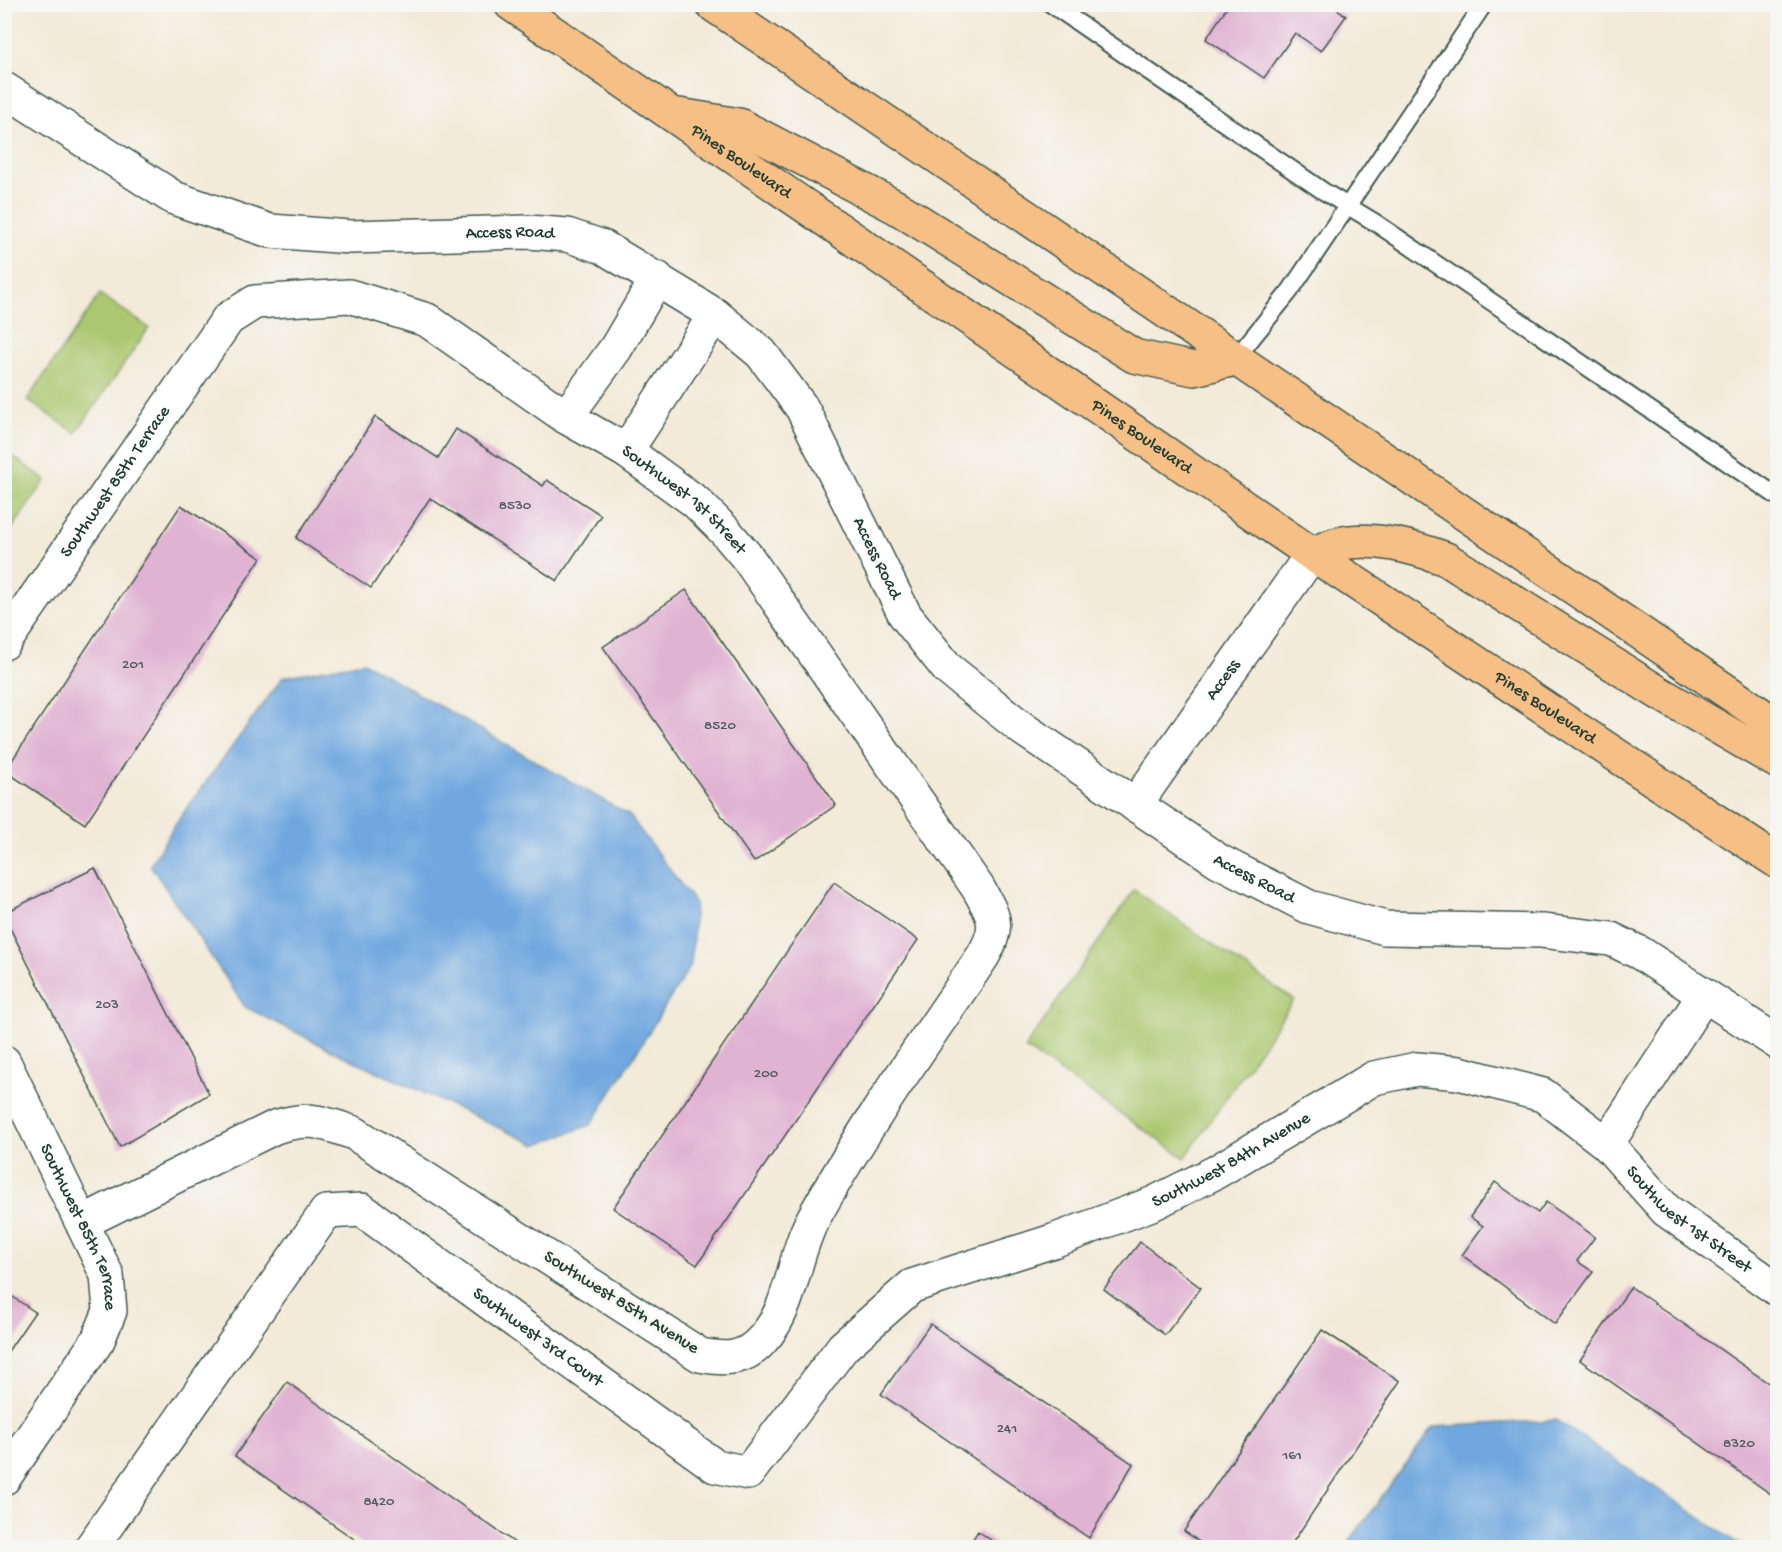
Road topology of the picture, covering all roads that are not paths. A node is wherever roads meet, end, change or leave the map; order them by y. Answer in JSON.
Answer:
{"nodes":[{"id":1,"x":511,"y":4,"type":"edge"},
{"id":2,"x":712,"y":4,"type":"edge"},
{"id":3,"x":1052,"y":4,"type":"edge"},
{"id":4,"x":1484,"y":4,"type":"edge"},
{"id":5,"x":4,"y":89,"type":"edge"},
{"id":6,"x":669,"y":113,"type":"junction"},
{"id":7,"x":1348,"y":206,"type":"junction"},
{"id":8,"x":657,"y":278,"type":"junction"},
{"id":9,"x":715,"y":315,"type":"junction"},
{"id":10,"x":228,"y":319,"type":"joint"},
{"id":11,"x":1235,"y":359,"type":"junction"},
{"id":12,"x":566,"y":417,"type":"junction"},
{"id":13,"x":626,"y":451,"type":"junction"},
{"id":14,"x":1778,"y":497,"type":"edge"},
{"id":15,"x":1312,"y":554,"type":"junction"},
{"id":16,"x":4,"y":643,"type":"edge"},
{"id":17,"x":1778,"y":726,"type":"edge"},
{"id":18,"x":1778,"y":762,"type":"edge"},
{"id":19,"x":1135,"y":805,"type":"junction"},
{"id":20,"x":1778,"y":862,"type":"edge"},
{"id":21,"x":995,"y":918,"type":"joint"},
{"id":22,"x":1704,"y":995,"type":"junction"},
{"id":23,"x":1778,"y":1043,"type":"edge"},
{"id":24,"x":4,"y":1062,"type":"edge"},
{"id":25,"x":1607,"y":1144,"type":"junction"},
{"id":26,"x":83,"y":1222,"type":"junction"},
{"id":27,"x":1778,"y":1290,"type":"edge"},
{"id":28,"x":748,"y":1473,"type":"joint"},
{"id":29,"x":4,"y":1478,"type":"edge"},
{"id":30,"x":91,"y":1548,"type":"edge"}],
"edges":[{"from":1,"to":6,"type":"highway","name":"Pines Boulevard"},
{"from":2,"to":11,"type":"highway"},
{"from":3,"to":7,"type":"lane"},
{"from":4,"to":7,"type":"lane"},
{"from":5,"to":8,"type":"street","name":"Access Road"},
{"from":6,"to":11,"type":"highway"},
{"from":6,"to":15,"type":"highway","name":"Pines Boulevard"},
{"from":7,"to":11,"type":"lane"},
{"from":7,"to":14,"type":"lane"},
{"from":8,"to":9,"type":"street","name":"Access Road"},
{"from":8,"to":12,"type":"street"},
{"from":9,"to":13,"type":"street"},
{"from":9,"to":19,"type":"street","name":"Access Road"},
{"from":10,"to":12,"type":"street","name":"Southwest 1st Street"},
{"from":10,"to":16,"type":"street","name":"Southwest 85th Terrace"},
{"from":11,"to":17,"type":"highway"},
{"from":12,"to":13,"type":"street","name":"Southwest 1st Street"},
{"from":13,"to":21,"type":"street","name":"Southwest 1st Street"},
{"from":15,"to":18,"type":"highway"},
{"from":15,"to":19,"type":"street","name":"Access"},
{"from":15,"to":20,"type":"highway","name":"Pines Boulevard"},
{"from":19,"to":22,"type":"street","name":"Access Road"},
{"from":21,"to":26,"type":"street","name":"Southwest 85th Avenue"},
{"from":22,"to":23,"type":"street","name":"Access Road"},
{"from":22,"to":25,"type":"street"},
{"from":24,"to":26,"type":"street","name":"Southwest 85th Terrace"},
{"from":25,"to":27,"type":"street","name":"Southwest 1st Street"},
{"from":25,"to":28,"type":"street","name":"Southwest 84th Avenue"},
{"from":26,"to":29,"type":"street","name":"Southwest 85th Terrace"},
{"from":28,"to":30,"type":"street","name":"Southwest 3rd Court"}]}
